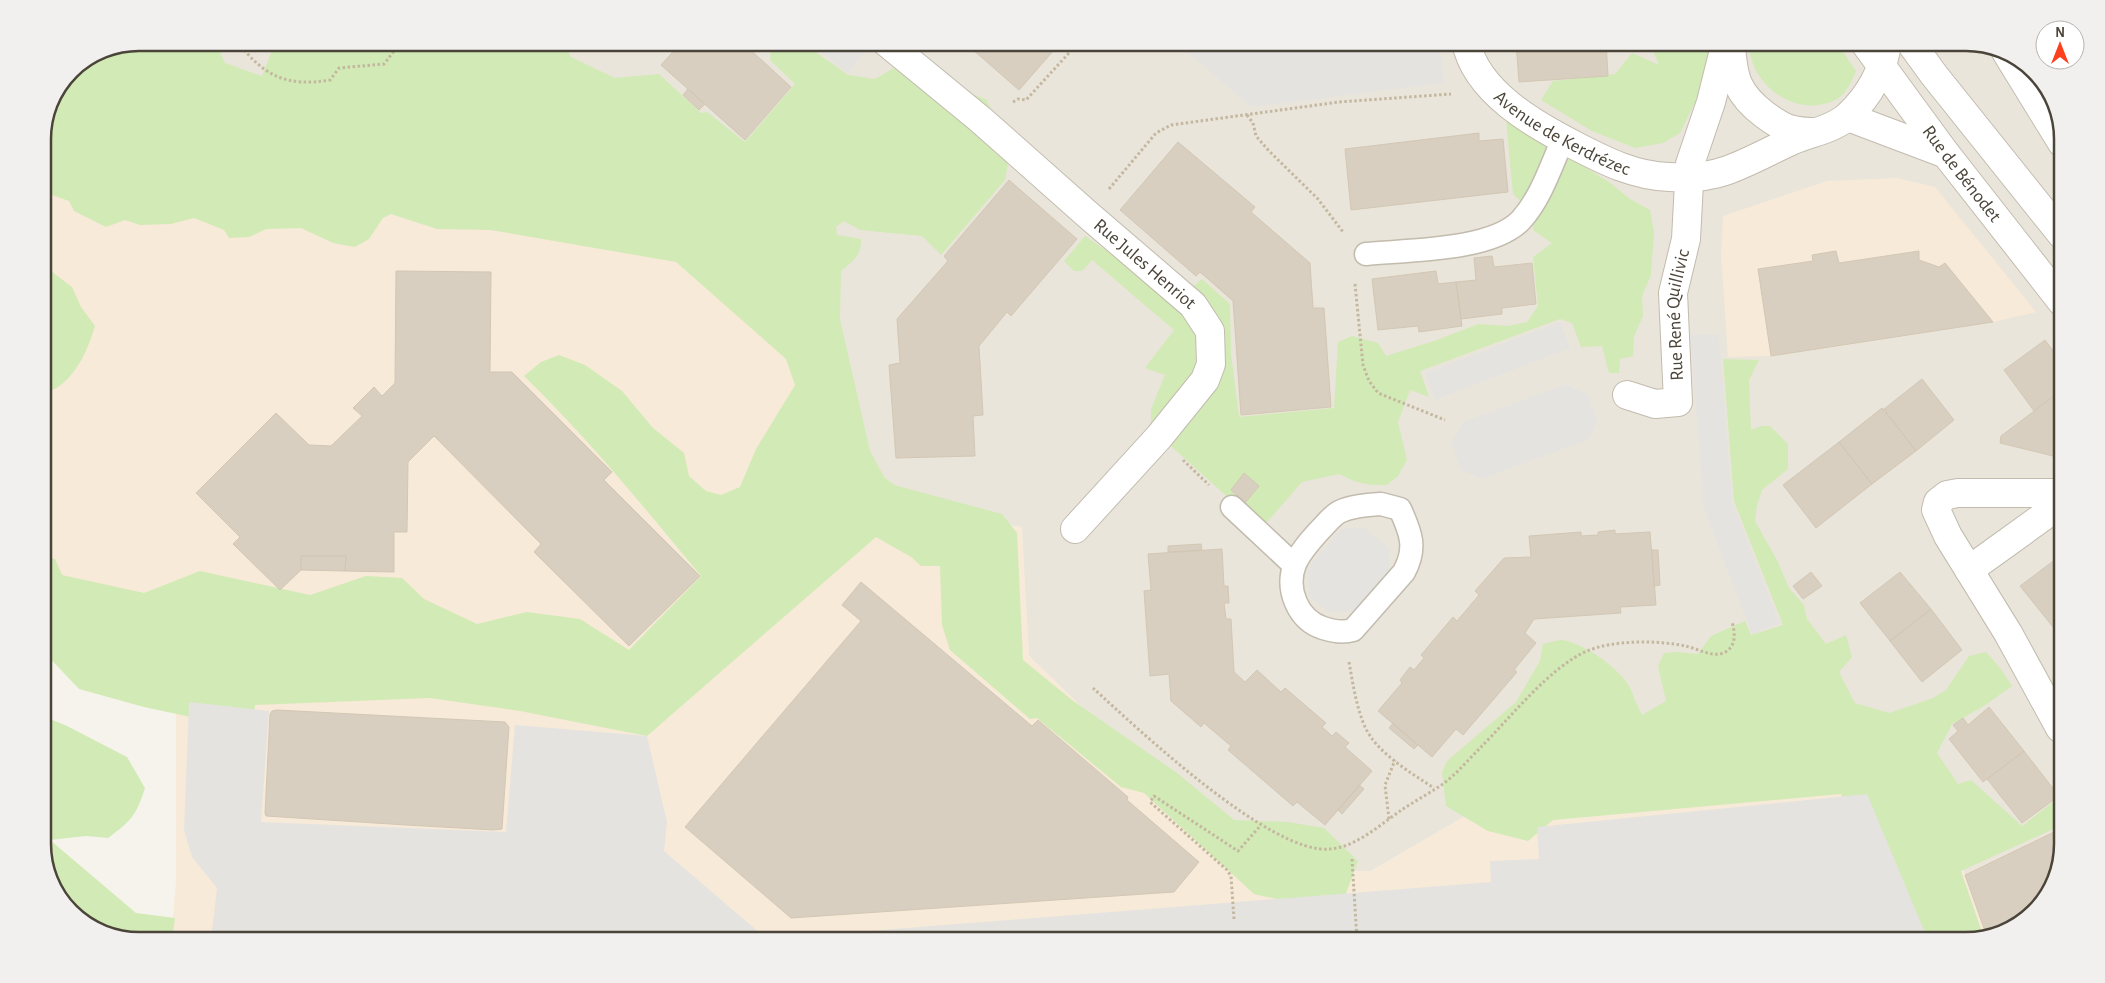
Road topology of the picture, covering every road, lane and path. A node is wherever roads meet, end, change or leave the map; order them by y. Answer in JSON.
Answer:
{"nodes":[{"id":1,"x":245,"y":51,"type":"edge"},
{"id":2,"x":394,"y":51,"type":"edge"},
{"id":3,"x":897,"y":51,"type":"edge"},
{"id":4,"x":1071,"y":51,"type":"edge"},
{"id":5,"x":1468,"y":51,"type":"edge"},
{"id":6,"x":1724,"y":51,"type":"edge"},
{"id":7,"x":1732,"y":51,"type":"edge"},
{"id":8,"x":1917,"y":51,"type":"edge"},
{"id":9,"x":1884,"y":54,"type":"edge"},
{"id":10,"x":2015,"y":66,"type":"edge"},
{"id":11,"x":1487,"y":82,"type":"junction"},
{"id":12,"x":1848,"y":117,"type":"junction"},
{"id":13,"x":981,"y":120,"type":"junction"},
{"id":14,"x":2053,"y":129,"type":"edge"},
{"id":15,"x":1812,"y":132,"type":"junction"},
{"id":16,"x":1563,"y":139,"type":"junction"},
{"id":17,"x":1946,"y":154,"type":"junction"},
{"id":18,"x":1689,"y":177,"type":"junction"},
{"id":19,"x":1087,"y":214,"type":"junction"},
{"id":20,"x":2054,"y":225,"type":"edge"},
{"id":21,"x":1366,"y":254,"type":"dead end"},
{"id":22,"x":2054,"y":289,"type":"edge"},
{"id":23,"x":1627,"y":395,"type":"dead end"},
{"id":24,"x":1160,"y":437,"type":"junction"},
{"id":25,"x":2054,"y":493,"type":"edge"},
{"id":26,"x":1232,"y":507,"type":"joint"},
{"id":27,"x":2054,"y":510,"type":"edge"},
{"id":28,"x":1075,"y":528,"type":"dead end"},
{"id":29,"x":1294,"y":565,"type":"junction"},
{"id":30,"x":1969,"y":570,"type":"junction"},
{"id":31,"x":1732,"y":622,"type":"dead end"},
{"id":32,"x":1347,"y":632,"type":"junction"},
{"id":33,"x":1093,"y":688,"type":"dead end"},
{"id":34,"x":2054,"y":717,"type":"edge"},
{"id":35,"x":1395,"y":760,"type":"junction"},
{"id":36,"x":1434,"y":788,"type":"junction"},
{"id":37,"x":1389,"y":819,"type":"junction"},
{"id":38,"x":1261,"y":825,"type":"junction"},
{"id":39,"x":1352,"y":859,"type":"dead end"},
{"id":40,"x":1234,"y":919,"type":"dead end"},
{"id":41,"x":1357,"y":932,"type":"edge"}],
"edges":[{"from":1,"to":2,"type":"path"},
{"from":3,"to":13,"type":"street","name":"Rue Jules Henriot"},
{"from":4,"to":13,"type":"path"},
{"from":5,"to":11,"type":"street","name":"Avenue de Kerdrézec"},
{"from":6,"to":18,"type":"street"},
{"from":7,"to":15,"type":"street"},
{"from":8,"to":20,"type":"street","name":"Rue de Bénodet"},
{"from":9,"to":12,"type":"street","name":"Avenue de Kerdrézec"},
{"from":9,"to":17,"type":"street","name":"Rue de Bénodet"},
{"from":10,"to":14,"type":"street"},
{"from":11,"to":16,"type":"street","name":"Avenue de Kerdrézec"},
{"from":11,"to":19,"type":"path"},
{"from":12,"to":15,"type":"street","name":"Avenue de Kerdrézec"},
{"from":12,"to":17,"type":"street"},
{"from":13,"to":19,"type":"street","name":"Rue Jules Henriot"},
{"from":15,"to":18,"type":"street","name":"Avenue de Kerdrézec"},
{"from":16,"to":18,"type":"street","name":"Avenue de Kerdrézec"},
{"from":16,"to":21,"type":"lane"},
{"from":17,"to":22,"type":"street","name":"Rue de Bénodet"},
{"from":18,"to":23,"type":"street","name":"Rue René Quillivic"},
{"from":19,"to":24,"type":"street","name":"Rue Jules Henriot"},
{"from":24,"to":26,"type":"path"},
{"from":24,"to":28,"type":"street","name":"Rue Jules Henriot"},
{"from":25,"to":30,"type":"street"},
{"from":26,"to":29,"type":"lane"},
{"from":27,"to":30,"type":"street"},
{"from":29,"to":32,"type":"lane"},
{"from":29,"to":32,"type":"lane"},
{"from":30,"to":34,"type":"street"},
{"from":31,"to":36,"type":"path"},
{"from":32,"to":35,"type":"path"},
{"from":33,"to":38,"type":"path"},
{"from":35,"to":36,"type":"path"},
{"from":35,"to":37,"type":"path"},
{"from":36,"to":37,"type":"path"},
{"from":37,"to":38,"type":"path"},
{"from":38,"to":40,"type":"path"},
{"from":39,"to":41,"type":"path"}]}
